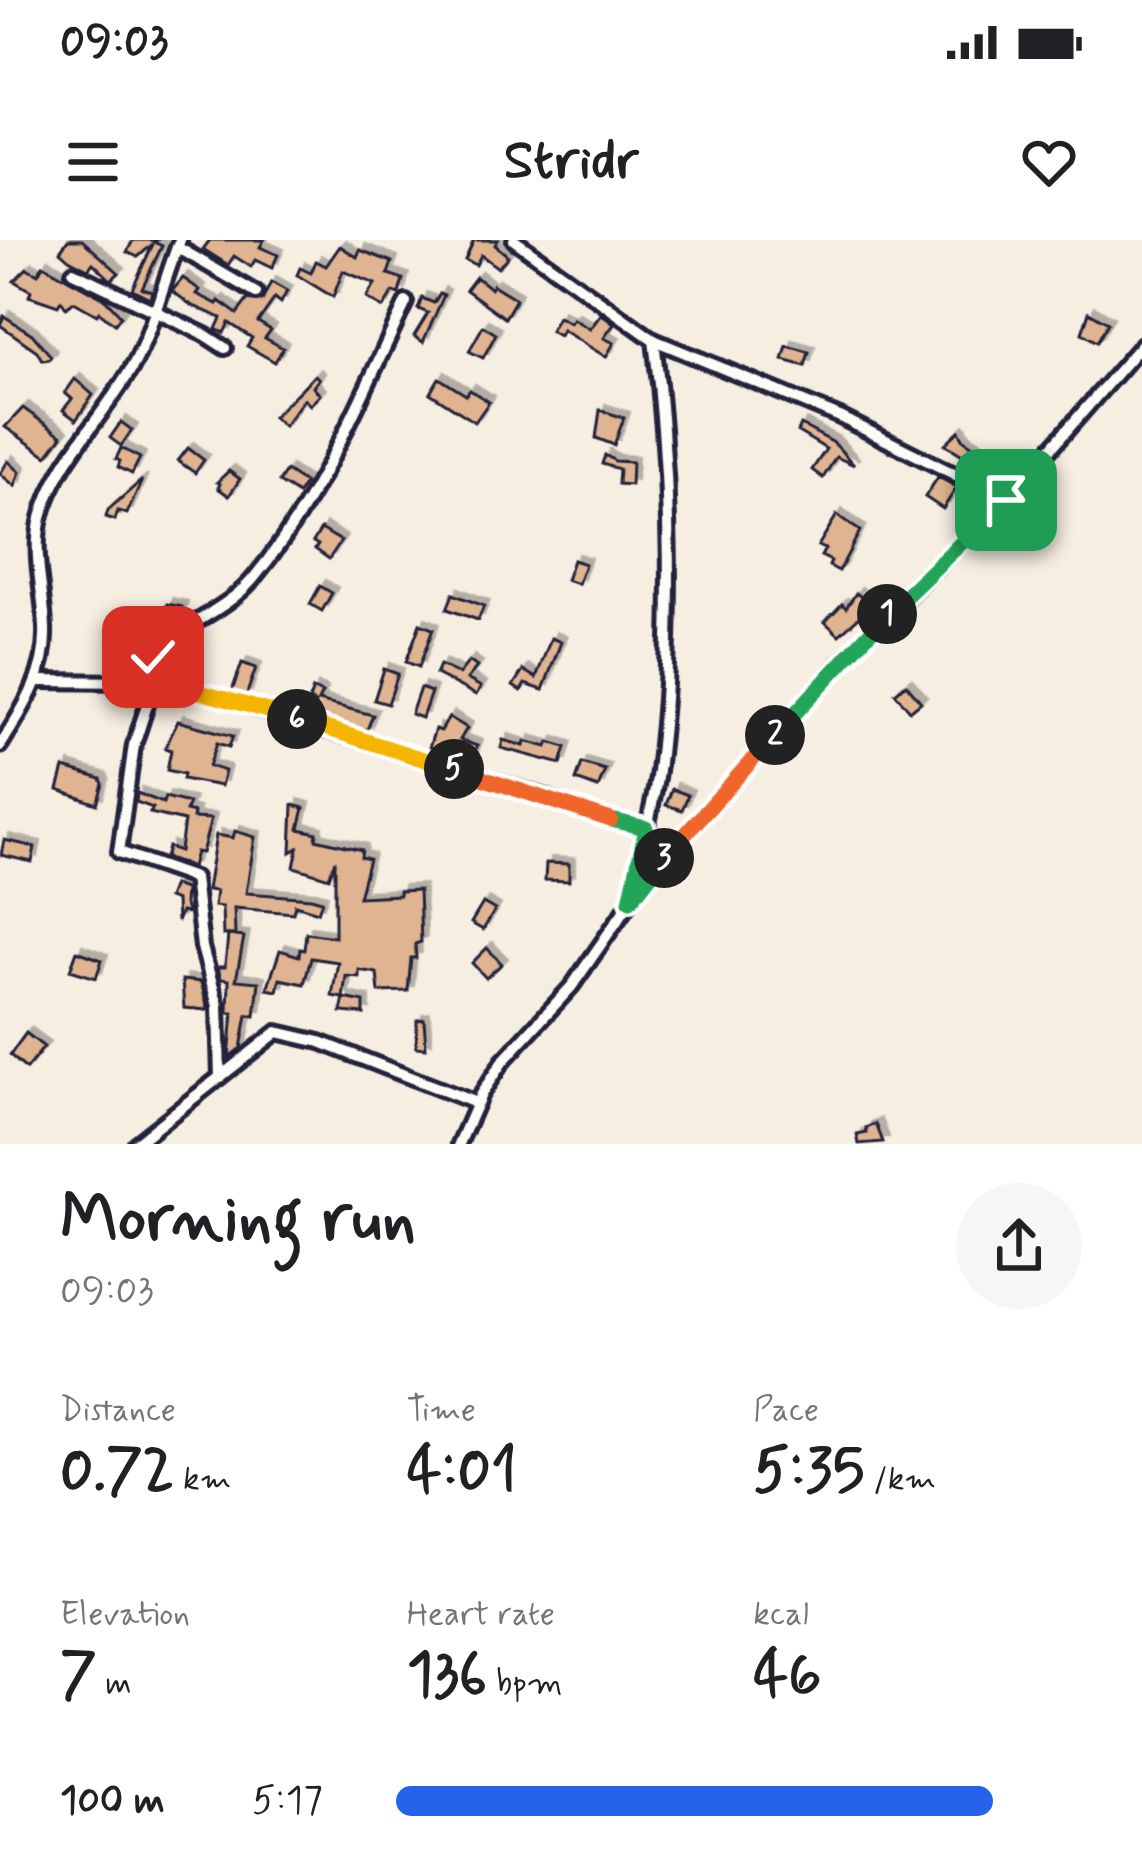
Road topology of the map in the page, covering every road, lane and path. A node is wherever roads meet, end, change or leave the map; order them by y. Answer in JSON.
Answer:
{"nodes":[{"id":1,"x":514,"y":240,"type":"edge"},
{"id":2,"x":179,"y":243,"type":"edge"},
{"id":3,"x":73,"y":272,"type":"dead end"},
{"id":4,"x":256,"y":293,"type":"dead end"},
{"id":5,"x":406,"y":302,"type":"dead end"},
{"id":6,"x":152,"y":310,"type":"junction"},
{"id":7,"x":655,"y":340,"type":"junction"},
{"id":8,"x":1142,"y":344,"type":"edge"},
{"id":9,"x":225,"y":348,"type":"dead end"},
{"id":10,"x":1006,"y":500,"type":"junction"},
{"id":11,"x":36,"y":681,"type":"junction"},
{"id":12,"x":139,"y":683,"type":"junction"},
{"id":13,"x":0,"y":746,"type":"edge"},
{"id":14,"x":646,"y":828,"type":"junction"},
{"id":15,"x":630,"y":901,"type":"junction"},
{"id":16,"x":220,"y":1077,"type":"junction"},
{"id":17,"x":476,"y":1103,"type":"junction"},
{"id":18,"x":135,"y":1144,"type":"edge"},
{"id":19,"x":459,"y":1144,"type":"edge"}],
"edges":[{"from":1,"to":7,"type":"street"},
{"from":2,"to":4,"type":"street"},
{"from":2,"to":6,"type":"street"},
{"from":3,"to":6,"type":"street"},
{"from":5,"to":12,"type":"street"},
{"from":6,"to":9,"type":"street"},
{"from":6,"to":11,"type":"street"},
{"from":7,"to":10,"type":"street"},
{"from":7,"to":14,"type":"street"},
{"from":8,"to":10,"type":"street"},
{"from":10,"to":15,"type":"street"},
{"from":11,"to":12,"type":"street"},
{"from":11,"to":13,"type":"street"},
{"from":12,"to":14,"type":"street"},
{"from":12,"to":16,"type":"street"},
{"from":14,"to":15,"type":"street"},
{"from":15,"to":17,"type":"street"},
{"from":16,"to":17,"type":"street"},
{"from":16,"to":18,"type":"street"},
{"from":17,"to":19,"type":"street"}]}
